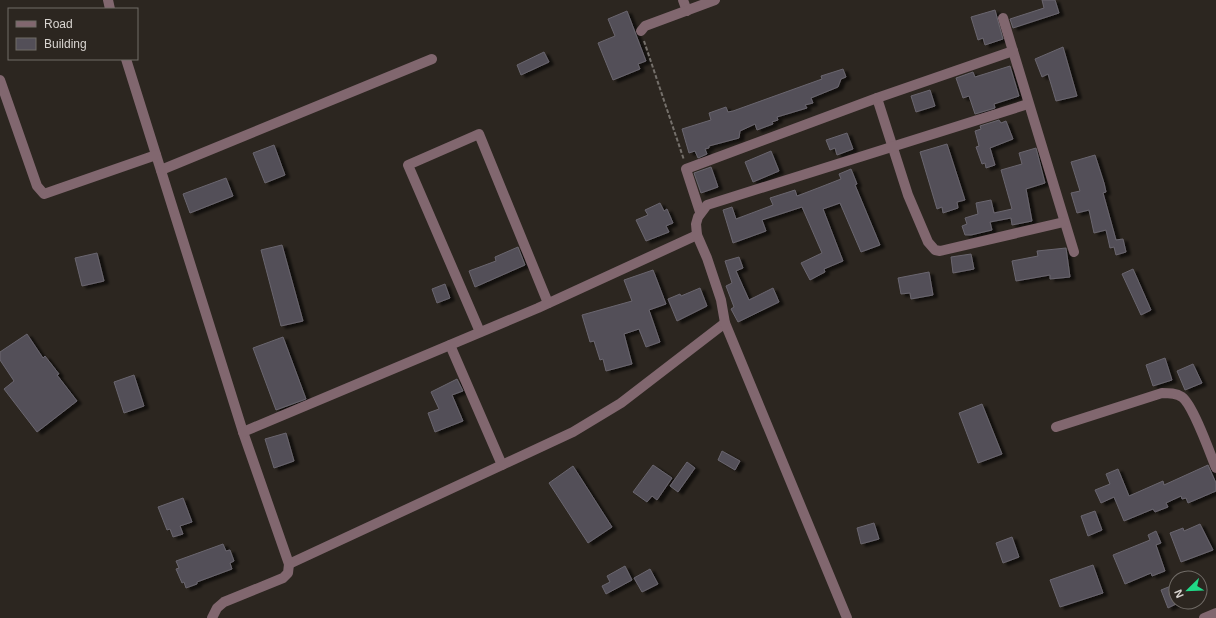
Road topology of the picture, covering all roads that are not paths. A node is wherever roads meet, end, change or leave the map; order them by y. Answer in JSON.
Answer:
{"nodes":[{"id":1,"x":683,"y":0,"type":"edge"},
{"id":2,"x":715,"y":0,"type":"edge"},
{"id":3,"x":687,"y":12,"type":"junction"},
{"id":4,"x":1003,"y":18,"type":"dead end"},
{"id":5,"x":641,"y":31,"type":"road end"},
{"id":6,"x":1013,"y":51,"type":"junction"},
{"id":7,"x":432,"y":59,"type":"dead end"},
{"id":8,"x":126,"y":60,"type":"edge"},
{"id":9,"x":0,"y":80,"type":"edge"},
{"id":10,"x":877,"y":98,"type":"junction"},
{"id":11,"x":1028,"y":104,"type":"junction"},
{"id":12,"x":894,"y":146,"type":"junction"},
{"id":13,"x":156,"y":155,"type":"junction"},
{"id":14,"x":161,"y":170,"type":"junction"},
{"id":15,"x":700,"y":212,"type":"junction"},
{"id":16,"x":1064,"y":222,"type":"junction"},
{"id":17,"x":697,"y":235,"type":"junction"},
{"id":18,"x":1074,"y":252,"type":"dead end"},
{"id":19,"x":548,"y":303,"type":"junction"},
{"id":20,"x":725,"y":323,"type":"junction"},
{"id":21,"x":480,"y":332,"type":"junction"},
{"id":22,"x":450,"y":345,"type":"junction"},
{"id":23,"x":1056,"y":427,"type":"dead end"},
{"id":24,"x":243,"y":432,"type":"junction"},
{"id":25,"x":502,"y":465,"type":"junction"},
{"id":26,"x":1216,"y":468,"type":"edge"},
{"id":27,"x":287,"y":560,"type":"junction"},
{"id":28,"x":1216,"y":613,"type":"edge"},
{"id":29,"x":212,"y":618,"type":"edge"},
{"id":30,"x":847,"y":618,"type":"edge"},
{"id":31,"x":1204,"y":618,"type":"edge"}],
"edges":[{"from":1,"to":3,"type":"street"},
{"from":2,"to":3,"type":"street"},
{"from":3,"to":5,"type":"street"},
{"from":4,"to":6,"type":"street"},
{"from":6,"to":10,"type":"street"},
{"from":6,"to":11,"type":"street"},
{"from":7,"to":14,"type":"street"},
{"from":8,"to":13,"type":"street"},
{"from":9,"to":13,"type":"street"},
{"from":10,"to":12,"type":"street"},
{"from":10,"to":15,"type":"street"},
{"from":11,"to":12,"type":"street"},
{"from":11,"to":16,"type":"street"},
{"from":12,"to":15,"type":"street"},
{"from":12,"to":16,"type":"street"},
{"from":13,"to":14,"type":"street"},
{"from":14,"to":24,"type":"street"},
{"from":15,"to":17,"type":"street"},
{"from":16,"to":18,"type":"street"},
{"from":17,"to":19,"type":"street"},
{"from":17,"to":20,"type":"street"},
{"from":19,"to":21,"type":"street"},
{"from":19,"to":21,"type":"street"},
{"from":20,"to":25,"type":"street"},
{"from":20,"to":30,"type":"street"},
{"from":21,"to":22,"type":"street"},
{"from":22,"to":24,"type":"street"},
{"from":22,"to":25,"type":"street"},
{"from":23,"to":26,"type":"street"},
{"from":24,"to":27,"type":"street"},
{"from":25,"to":27,"type":"street"},
{"from":27,"to":29,"type":"street"},
{"from":28,"to":31,"type":"street"}]}
